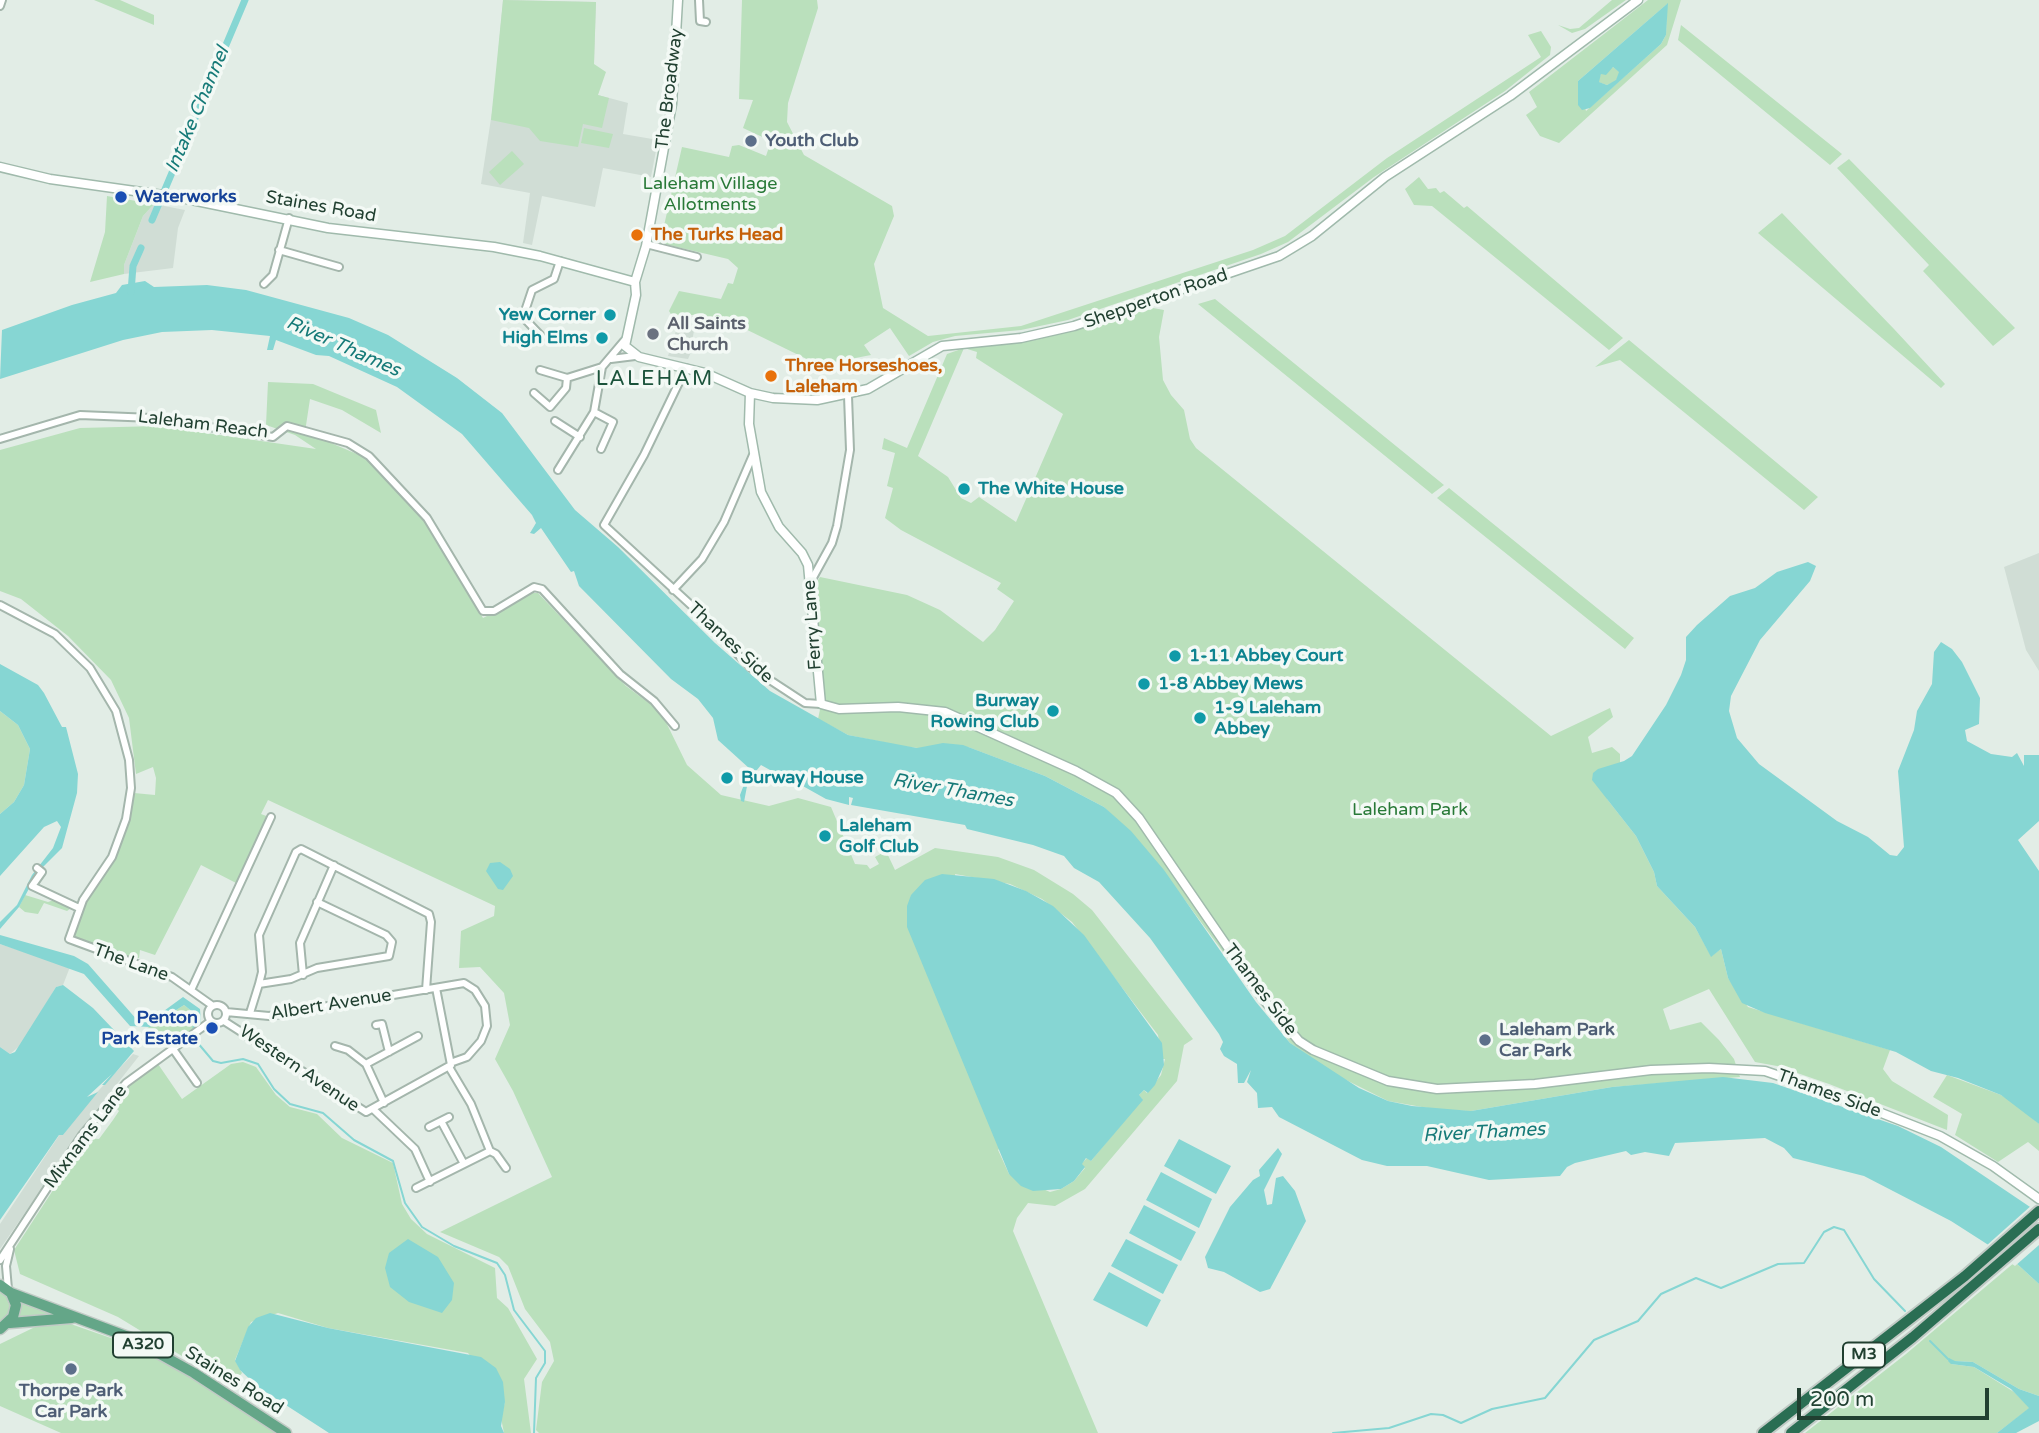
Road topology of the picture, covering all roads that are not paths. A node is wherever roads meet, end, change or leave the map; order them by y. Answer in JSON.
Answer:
{"nodes":[{"id":1,"x":2,"y":0,"type":"edge"},
{"id":2,"x":678,"y":0,"type":"edge"},
{"id":3,"x":699,"y":0,"type":"edge"},
{"id":4,"x":1638,"y":0,"type":"edge"},
{"id":5,"x":0,"y":6,"type":"edge"},
{"id":6,"x":706,"y":22,"type":"dead end"},
{"id":7,"x":0,"y":167,"type":"edge"},
{"id":8,"x":289,"y":218,"type":"junction"},
{"id":9,"x":646,"y":244,"type":"junction"},
{"id":10,"x":279,"y":250,"type":"junction"},
{"id":11,"x":697,"y":257,"type":"dead end"},
{"id":12,"x":560,"y":261,"type":"junction"},
{"id":13,"x":339,"y":267,"type":"dead end"},
{"id":14,"x":635,"y":282,"type":"junction"},
{"id":15,"x":264,"y":284,"type":"dead end"},
{"id":16,"x":542,"y":337,"type":"dead end"},
{"id":17,"x":624,"y":341,"type":"junction"},
{"id":18,"x":635,"y":356,"type":"junction"},
{"id":19,"x":611,"y":359,"type":"junction"},
{"id":20,"x":602,"y":367,"type":"junction"},
{"id":21,"x":686,"y":368,"type":"junction"},
{"id":22,"x":540,"y":370,"type":"dead end"},
{"id":23,"x":567,"y":378,"type":"junction"},
{"id":24,"x":534,"y":393,"type":"dead end"},
{"id":25,"x":750,"y":393,"type":"junction"},
{"id":26,"x":848,"y":396,"type":"junction"},
{"id":27,"x":594,"y":412,"type":"junction"},
{"id":28,"x":555,"y":421,"type":"dead end"},
{"id":29,"x":580,"y":437,"type":"junction"},
{"id":30,"x":0,"y":439,"type":"edge"},
{"id":31,"x":601,"y":449,"type":"dead end"},
{"id":32,"x":753,"y":455,"type":"junction"},
{"id":33,"x":558,"y":470,"type":"dead end"},
{"id":34,"x":810,"y":583,"type":"junction"},
{"id":35,"x":673,"y":590,"type":"junction"},
{"id":36,"x":0,"y":605,"type":"edge"},
{"id":37,"x":821,"y":704,"type":"junction"},
{"id":38,"x":675,"y":726,"type":"dead end"},
{"id":39,"x":271,"y":817,"type":"dead end"},
{"id":40,"x":334,"y":864,"type":"junction"},
{"id":41,"x":39,"y":869,"type":"dead end"},
{"id":42,"x":317,"y":902,"type":"junction"},
{"id":43,"x":79,"y":908,"type":"junction"},
{"id":44,"x":303,"y":975,"type":"junction"},
{"id":45,"x":259,"y":984,"type":"junction"},
{"id":46,"x":191,"y":988,"type":"junction"},
{"id":47,"x":436,"y":988,"type":"junction"},
{"id":48,"x":426,"y":990,"type":"junction"},
{"id":49,"x":213,"y":1006,"type":"junction"},
{"id":50,"x":226,"y":1012,"type":"junction"},
{"id":51,"x":250,"y":1013,"type":"junction"},
{"id":52,"x":211,"y":1021,"type":"junction"},
{"id":53,"x":224,"y":1021,"type":"junction"},
{"id":54,"x":376,"y":1025,"type":"dead end"},
{"id":55,"x":418,"y":1036,"type":"dead end"},
{"id":56,"x":335,"y":1046,"type":"dead end"},
{"id":57,"x":173,"y":1049,"type":"junction"},
{"id":58,"x":388,"y":1052,"type":"junction"},
{"id":59,"x":366,"y":1064,"type":"junction"},
{"id":60,"x":451,"y":1065,"type":"junction"},
{"id":61,"x":197,"y":1083,"type":"dead end"},
{"id":62,"x":383,"y":1103,"type":"junction"},
{"id":63,"x":373,"y":1109,"type":"junction"},
{"id":64,"x":449,"y":1117,"type":"dead end"},
{"id":65,"x":441,"y":1121,"type":"junction"},
{"id":66,"x":429,"y":1127,"type":"dead end"},
{"id":67,"x":490,"y":1151,"type":"junction"},
{"id":68,"x":464,"y":1164,"type":"junction"},
{"id":69,"x":506,"y":1168,"type":"dead end"},
{"id":70,"x":430,"y":1182,"type":"junction"},
{"id":71,"x":416,"y":1188,"type":"dead end"},
{"id":72,"x":2039,"y":1199,"type":"edge"},
{"id":73,"x":2039,"y":1211,"type":"edge"},
{"id":74,"x":2039,"y":1229,"type":"edge"},
{"id":75,"x":11,"y":1244,"type":"junction"},
{"id":76,"x":0,"y":1260,"type":"edge"},
{"id":77,"x":6,"y":1289,"type":"edge"},
{"id":78,"x":90,"y":1321,"type":"junction"},
{"id":79,"x":10,"y":1323,"type":"junction"},
{"id":80,"x":0,"y":1329,"type":"edge"},
{"id":81,"x":286,"y":1433,"type":"edge"},
{"id":82,"x":1763,"y":1433,"type":"edge"},
{"id":83,"x":1791,"y":1433,"type":"edge"}],
"edges":[{"from":1,"to":5,"type":"street"},
{"from":2,"to":9,"type":"main road","name":"The Broadway"},
{"from":3,"to":6,"type":"street"},
{"from":4,"to":26,"type":"main road","name":"Shepperton Road"},
{"from":7,"to":8,"type":"main road","name":"Staines Road"},
{"from":8,"to":10,"type":"street"},
{"from":8,"to":12,"type":"main road","name":"Staines Road"},
{"from":9,"to":11,"type":"street"},
{"from":9,"to":14,"type":"main road","name":"The Broadway"},
{"from":10,"to":13,"type":"street"},
{"from":10,"to":15,"type":"street"},
{"from":12,"to":14,"type":"main road","name":"Staines Road"},
{"from":12,"to":16,"type":"street"},
{"from":14,"to":17,"type":"main road","name":"The Broadway"},
{"from":17,"to":18,"type":"main road"},
{"from":17,"to":19,"type":"street","name":"The Broadway"},
{"from":18,"to":19,"type":"street","name":"Shepperton Road"},
{"from":18,"to":21,"type":"main road","name":"Shepperton Road"},
{"from":19,"to":20,"type":"street","name":"The Broadway"},
{"from":20,"to":23,"type":"street"},
{"from":20,"to":27,"type":"street"},
{"from":21,"to":25,"type":"main road","name":"Shepperton Road"},
{"from":21,"to":35,"type":"street","name":"Thames Side"},
{"from":22,"to":23,"type":"street"},
{"from":23,"to":24,"type":"street"},
{"from":25,"to":26,"type":"main road","name":"Shepperton Road"},
{"from":25,"to":32,"type":"main road","name":"Ferry Lane"},
{"from":26,"to":34,"type":"street"},
{"from":27,"to":29,"type":"street"},
{"from":27,"to":31,"type":"street"},
{"from":28,"to":29,"type":"street"},
{"from":29,"to":33,"type":"street"},
{"from":30,"to":38,"type":"street","name":"Laleham Reach"},
{"from":32,"to":34,"type":"main road","name":"Ferry Lane"},
{"from":32,"to":35,"type":"street"},
{"from":34,"to":37,"type":"main road","name":"Ferry Lane"},
{"from":35,"to":37,"type":"street","name":"Thames Side"},
{"from":36,"to":43,"type":"street"},
{"from":37,"to":72,"type":"main road","name":"Thames Side"},
{"from":39,"to":46,"type":"street"},
{"from":40,"to":42,"type":"street"},
{"from":40,"to":45,"type":"street"},
{"from":40,"to":48,"type":"street"},
{"from":41,"to":43,"type":"street"},
{"from":42,"to":44,"type":"street"},
{"from":42,"to":44,"type":"street"},
{"from":43,"to":46,"type":"street","name":"The Lane"},
{"from":44,"to":45,"type":"street"},
{"from":45,"to":51,"type":"street"},
{"from":46,"to":49,"type":"street","name":"The Lane"},
{"from":47,"to":48,"type":"street","name":"Albert Avenue"},
{"from":47,"to":60,"type":"street"},
{"from":47,"to":60,"type":"street","name":"Western Avenue"},
{"from":48,"to":51,"type":"street","name":"Albert Avenue"},
{"from":49,"to":50,"type":"street"},
{"from":49,"to":52,"type":"street"},
{"from":50,"to":51,"type":"street","name":"Albert Avenue"},
{"from":50,"to":53,"type":"street"},
{"from":52,"to":53,"type":"street"},
{"from":52,"to":57,"type":"street","name":"Mixnams Lane"},
{"from":53,"to":63,"type":"street","name":"Western Avenue"},
{"from":54,"to":58,"type":"street"},
{"from":55,"to":58,"type":"street"},
{"from":56,"to":59,"type":"street"},
{"from":57,"to":61,"type":"street"},
{"from":57,"to":75,"type":"street","name":"Mixnams Lane"},
{"from":58,"to":59,"type":"street"},
{"from":59,"to":62,"type":"street"},
{"from":60,"to":62,"type":"street","name":"Western Avenue"},
{"from":60,"to":67,"type":"street"},
{"from":62,"to":63,"type":"street","name":"Western Avenue"},
{"from":63,"to":70,"type":"street"},
{"from":64,"to":65,"type":"street"},
{"from":65,"to":66,"type":"street"},
{"from":65,"to":68,"type":"street"},
{"from":67,"to":68,"type":"street"},
{"from":67,"to":69,"type":"street"},
{"from":68,"to":70,"type":"street"},
{"from":70,"to":71,"type":"street"},
{"from":73,"to":82,"type":"highway","number":"M3"},
{"from":74,"to":83,"type":"highway","number":"M3"},
{"from":75,"to":76,"type":"street","name":"Mixnams Lane"},
{"from":75,"to":77,"type":"street","name":"Mixnams Lane"},
{"from":77,"to":78,"type":"main road","name":"Staines Road","number":"A320"},
{"from":77,"to":79,"type":"main road"},
{"from":78,"to":79,"type":"main road","name":"Staines Road","number":"A320"},
{"from":78,"to":81,"type":"main road","name":"Staines Road","number":"A320"},
{"from":79,"to":80,"type":"main road"}]}
